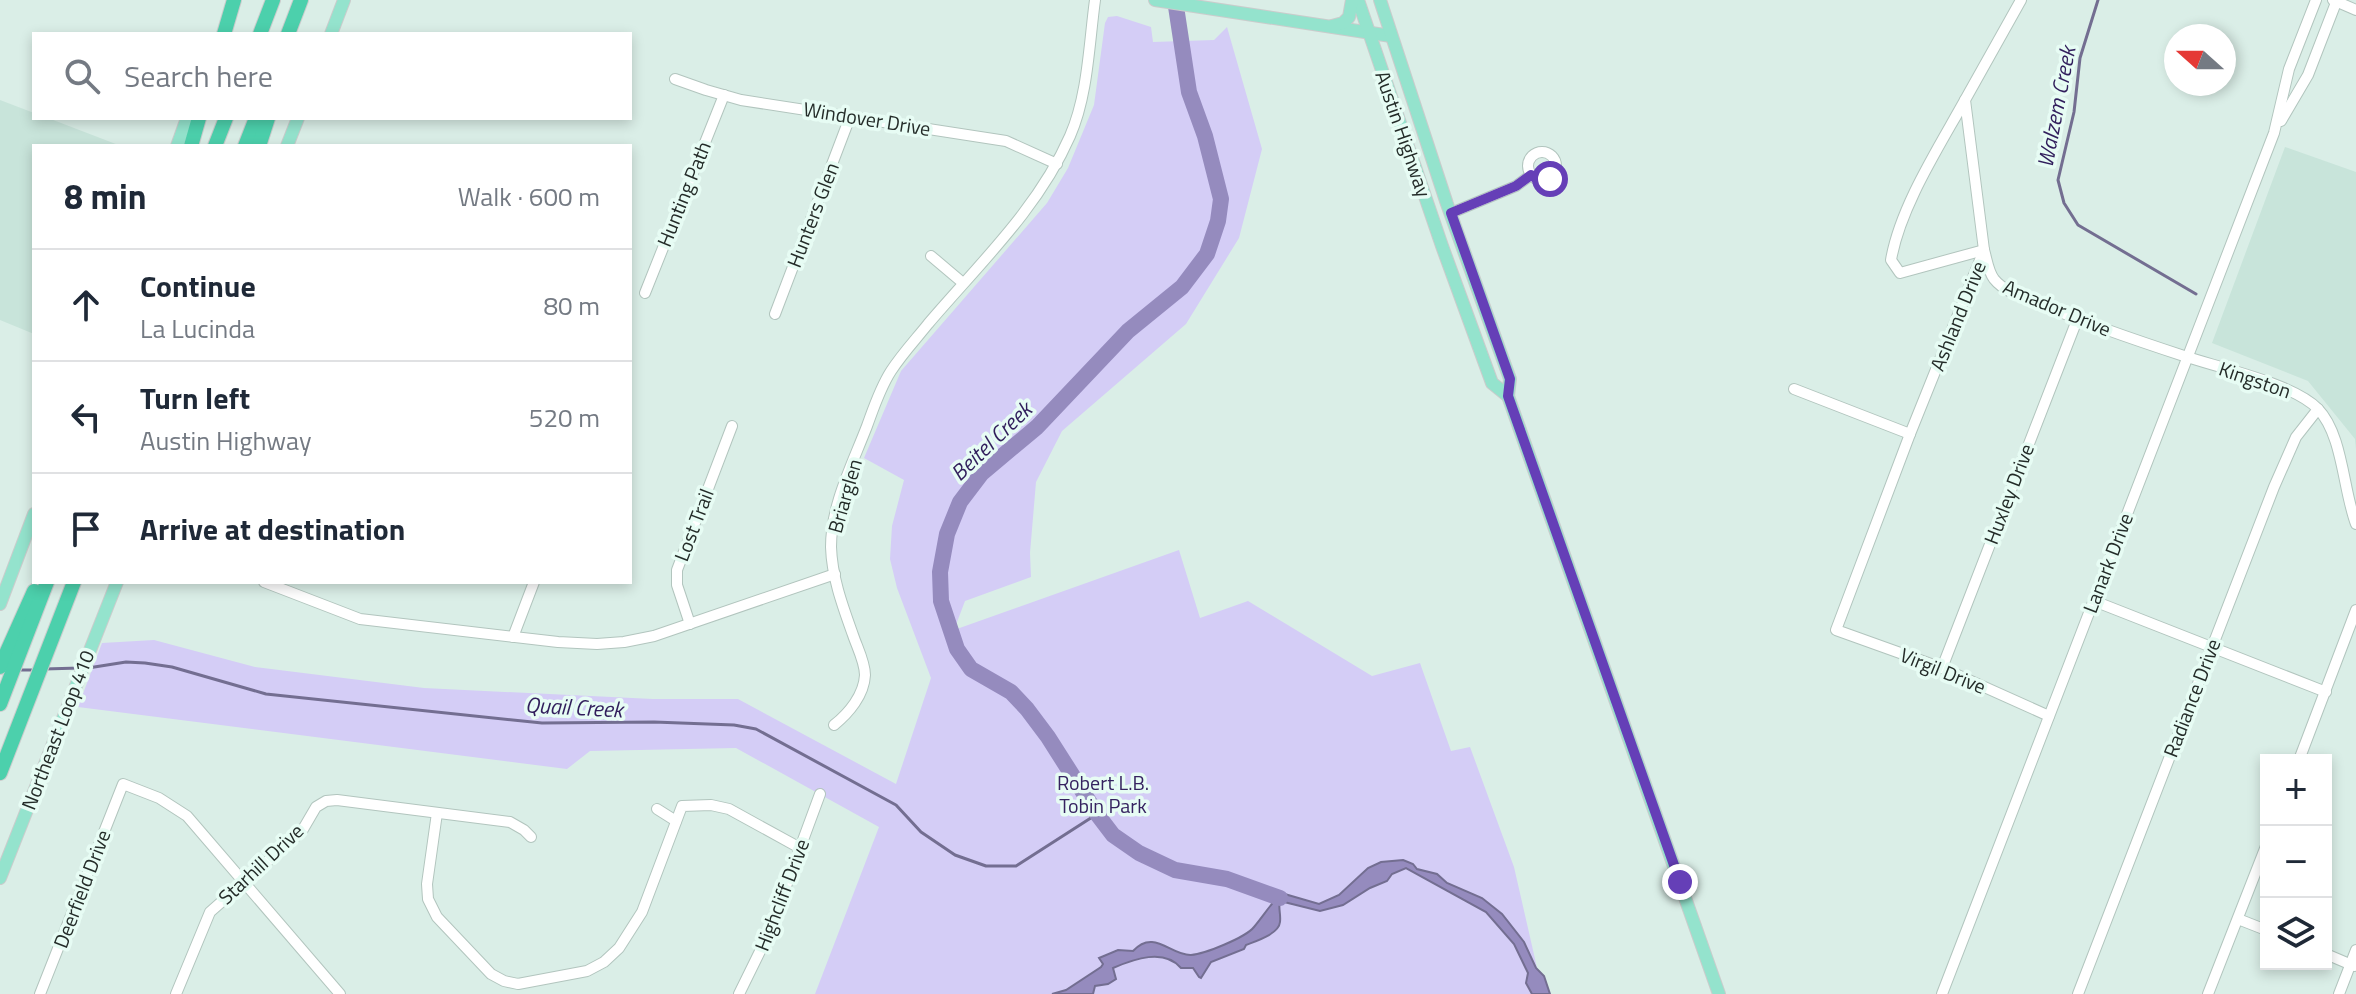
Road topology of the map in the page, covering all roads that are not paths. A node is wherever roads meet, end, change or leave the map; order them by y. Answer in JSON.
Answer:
{"nodes":[{"id":1,"x":234,"y":0,"type":"edge"},
{"id":2,"x":273,"y":0,"type":"edge"},
{"id":3,"x":304,"y":0,"type":"edge"},
{"id":4,"x":344,"y":0,"type":"edge"},
{"id":5,"x":1095,"y":0,"type":"edge"},
{"id":6,"x":1155,"y":0,"type":"edge"},
{"id":7,"x":1355,"y":0,"type":"edge"},
{"id":8,"x":1380,"y":0,"type":"edge"},
{"id":9,"x":2021,"y":0,"type":"edge"},
{"id":10,"x":2316,"y":0,"type":"edge"},
{"id":11,"x":2336,"y":0,"type":"edge"},
{"id":12,"x":2356,"y":10,"type":"edge"},
{"id":13,"x":1329,"y":27,"type":"junction"},
{"id":14,"x":223,"y":32,"type":"edge"},
{"id":15,"x":261,"y":32,"type":"edge"},
{"id":16,"x":289,"y":32,"type":"edge"},
{"id":17,"x":296,"y":32,"type":"edge"},
{"id":18,"x":332,"y":32,"type":"edge"},
{"id":19,"x":1368,"y":33,"type":"junction"},
{"id":20,"x":1391,"y":36,"type":"junction"},
{"id":21,"x":675,"y":79,"type":"dead end"},
{"id":22,"x":724,"y":95,"type":"junction"},
{"id":23,"x":1965,"y":100,"type":"junction"},
{"id":24,"x":850,"y":117,"type":"junction"},
{"id":25,"x":186,"y":120,"type":"edge"},
{"id":26,"x":198,"y":120,"type":"edge"},
{"id":27,"x":225,"y":120,"type":"edge"},
{"id":28,"x":255,"y":120,"type":"edge"},
{"id":29,"x":267,"y":120,"type":"edge"},
{"id":30,"x":297,"y":120,"type":"edge"},
{"id":31,"x":2274,"y":133,"type":"junction"},
{"id":32,"x":178,"y":144,"type":"edge"},
{"id":33,"x":192,"y":144,"type":"edge"},
{"id":34,"x":216,"y":144,"type":"edge"},
{"id":35,"x":246,"y":144,"type":"edge"},
{"id":36,"x":260,"y":144,"type":"edge"},
{"id":37,"x":288,"y":144,"type":"edge"},
{"id":38,"x":1057,"y":164,"type":"junction"},
{"id":39,"x":1531,"y":175,"type":"dead end"},
{"id":40,"x":1451,"y":213,"type":"junction"},
{"id":41,"x":1984,"y":250,"type":"junction"},
{"id":42,"x":931,"y":256,"type":"dead end"},
{"id":43,"x":963,"y":283,"type":"junction"},
{"id":44,"x":645,"y":293,"type":"dead end"},
{"id":45,"x":775,"y":314,"type":"dead end"},
{"id":46,"x":2077,"y":320,"type":"junction"},
{"id":47,"x":2188,"y":357,"type":"junction"},
{"id":48,"x":1794,"y":389,"type":"dead end"},
{"id":49,"x":1508,"y":396,"type":"junction"},
{"id":50,"x":2318,"y":409,"type":"junction"},
{"id":51,"x":732,"y":426,"type":"dead end"},
{"id":52,"x":1910,"y":434,"type":"junction"},
{"id":53,"x":32,"y":519,"type":"edge"},
{"id":54,"x":2356,"y":524,"type":"edge"},
{"id":55,"x":835,"y":574,"type":"junction"},
{"id":56,"x":37,"y":584,"type":"edge"},
{"id":57,"x":46,"y":584,"type":"edge"},
{"id":58,"x":73,"y":584,"type":"edge"},
{"id":59,"x":116,"y":584,"type":"edge"},
{"id":60,"x":269,"y":584,"type":"edge"},
{"id":61,"x":533,"y":584,"type":"edge"},
{"id":62,"x":2094,"y":601,"type":"junction"},
{"id":63,"x":0,"y":604,"type":"edge"},
{"id":64,"x":2356,"y":610,"type":"edge"},
{"id":65,"x":690,"y":624,"type":"junction"},
{"id":66,"x":1836,"y":630,"type":"joint"},
{"id":67,"x":22,"y":631,"type":"junction"},
{"id":68,"x":513,"y":637,"type":"junction"},
{"id":69,"x":2212,"y":648,"type":"junction"},
{"id":70,"x":0,"y":667,"type":"edge"},
{"id":71,"x":1942,"y":668,"type":"junction"},
{"id":72,"x":2326,"y":692,"type":"junction"},
{"id":73,"x":0,"y":704,"type":"edge"},
{"id":74,"x":2049,"y":716,"type":"junction"},
{"id":75,"x":834,"y":725,"type":"dead end"},
{"id":76,"x":2301,"y":754,"type":"edge"},
{"id":77,"x":0,"y":773,"type":"edge"},
{"id":78,"x":820,"y":794,"type":"dead end"},
{"id":79,"x":657,"y":809,"type":"dead end"},
{"id":80,"x":437,"y":813,"type":"junction"},
{"id":81,"x":676,"y":821,"type":"junction"},
{"id":82,"x":531,"y":837,"type":"dead end"},
{"id":83,"x":800,"y":848,"type":"junction"},
{"id":84,"x":2260,"y":862,"type":"edge"},
{"id":85,"x":0,"y":878,"type":"edge"},
{"id":86,"x":242,"y":882,"type":"junction"},
{"id":87,"x":2238,"y":919,"type":"junction"},
{"id":88,"x":2260,"y":928,"type":"edge"},
{"id":89,"x":2356,"y":950,"type":"edge"},
{"id":90,"x":2332,"y":956,"type":"edge"},
{"id":91,"x":2353,"y":965,"type":"edge"},
{"id":92,"x":338,"y":993,"type":"edge"},
{"id":93,"x":40,"y":994,"type":"edge"},
{"id":94,"x":176,"y":994,"type":"edge"},
{"id":95,"x":739,"y":994,"type":"edge"},
{"id":96,"x":1719,"y":994,"type":"edge"},
{"id":97,"x":1942,"y":994,"type":"edge"},
{"id":98,"x":2078,"y":994,"type":"edge"},
{"id":99,"x":2208,"y":994,"type":"edge"},
{"id":100,"x":2339,"y":994,"type":"edge"}],
"edges":[{"from":1,"to":14,"type":"highway"},
{"from":2,"to":15,"type":"highway"},
{"from":3,"to":16,"type":"highway"},
{"from":3,"to":17,"type":"highway"},
{"from":4,"to":18,"type":"main road"},
{"from":5,"to":38,"type":"street","name":"Briarglen"},
{"from":6,"to":13,"type":"main road"},
{"from":7,"to":13,"type":"main road"},
{"from":7,"to":19,"type":"main road","name":"Austin Highway"},
{"from":8,"to":20,"type":"main road","name":"Austin Highway"},
{"from":9,"to":23,"type":"street"},
{"from":10,"to":31,"type":"street","name":"Lanark Drive"},
{"from":11,"to":12,"type":"street"},
{"from":11,"to":31,"type":"street","name":"Lanark Drive"},
{"from":13,"to":19,"type":"main road"},
{"from":19,"to":20,"type":"main road"},
{"from":19,"to":49,"type":"main road","name":"Austin Highway"},
{"from":20,"to":40,"type":"main road","name":"Austin Highway"},
{"from":21,"to":22,"type":"street","name":"Windover Drive"},
{"from":22,"to":24,"type":"street","name":"Windover Drive"},
{"from":22,"to":44,"type":"street","name":"Hunting Path"},
{"from":23,"to":41,"type":"street","name":"Ashland Drive"},
{"from":23,"to":41,"type":"street"},
{"from":24,"to":38,"type":"street","name":"Windover Drive"},
{"from":24,"to":45,"type":"street","name":"Hunters Glen"},
{"from":25,"to":32,"type":"main road"},
{"from":26,"to":33,"type":"highway"},
{"from":27,"to":34,"type":"highway"},
{"from":28,"to":35,"type":"highway"},
{"from":29,"to":36,"type":"highway"},
{"from":30,"to":37,"type":"main road"},
{"from":31,"to":47,"type":"street","name":"Lanark Drive"},
{"from":38,"to":43,"type":"street","name":"Briarglen"},
{"from":39,"to":40,"type":"street"},
{"from":40,"to":49,"type":"main road","name":"Austin Highway"},
{"from":41,"to":46,"type":"street","name":"Amador Drive"},
{"from":41,"to":52,"type":"street","name":"Ashland Drive"},
{"from":42,"to":43,"type":"street"},
{"from":43,"to":55,"type":"street","name":"Briarglen"},
{"from":46,"to":47,"type":"street","name":"Amador Drive"},
{"from":46,"to":71,"type":"street","name":"Huxley Drive"},
{"from":47,"to":50,"type":"street","name":"Kingston"},
{"from":47,"to":62,"type":"street","name":"Lanark Drive"},
{"from":48,"to":52,"type":"street"},
{"from":49,"to":96,"type":"main road","name":"Austin Highway"},
{"from":50,"to":54,"type":"street"},
{"from":50,"to":69,"type":"street","name":"Radiance Drive"},
{"from":51,"to":65,"type":"street","name":"Lost Trail"},
{"from":52,"to":66,"type":"street","name":"Ashland Drive"},
{"from":53,"to":63,"type":"main road"},
{"from":55,"to":65,"type":"street"},
{"from":55,"to":75,"type":"street","name":"Briarglen"},
{"from":56,"to":67,"type":"highway"},
{"from":57,"to":67,"type":"highway"},
{"from":58,"to":77,"type":"highway"},
{"from":59,"to":85,"type":"main road","name":"Northeast Loop 410"},
{"from":60,"to":68,"type":"street"},
{"from":61,"to":68,"type":"street"},
{"from":62,"to":69,"type":"street"},
{"from":62,"to":74,"type":"street","name":"Lanark Drive"},
{"from":64,"to":72,"type":"street"},
{"from":65,"to":68,"type":"street"},
{"from":66,"to":71,"type":"street","name":"Virgil Drive"},
{"from":67,"to":70,"type":"highway"},
{"from":67,"to":73,"type":"highway"},
{"from":69,"to":72,"type":"street"},
{"from":69,"to":98,"type":"street","name":"Radiance Drive"},
{"from":71,"to":74,"type":"street","name":"Virgil Drive"},
{"from":72,"to":76,"type":"street"},
{"from":74,"to":97,"type":"street","name":"Lanark Drive"},
{"from":78,"to":83,"type":"street","name":"Highcliff Drive"},
{"from":79,"to":81,"type":"street"},
{"from":80,"to":81,"type":"street"},
{"from":80,"to":82,"type":"street","name":"Starhill Drive"},
{"from":80,"to":86,"type":"street","name":"Starhill Drive"},
{"from":81,"to":83,"type":"street"},
{"from":83,"to":95,"type":"street","name":"Highcliff Drive"},
{"from":84,"to":87,"type":"street"},
{"from":86,"to":92,"type":"street"},
{"from":86,"to":93,"type":"street","name":"Deerfield Drive"},
{"from":86,"to":94,"type":"street","name":"Starhill Drive"},
{"from":87,"to":88,"type":"street"},
{"from":87,"to":99,"type":"street"},
{"from":89,"to":91,"type":"street"},
{"from":90,"to":91,"type":"street"},
{"from":91,"to":100,"type":"street"}]}
